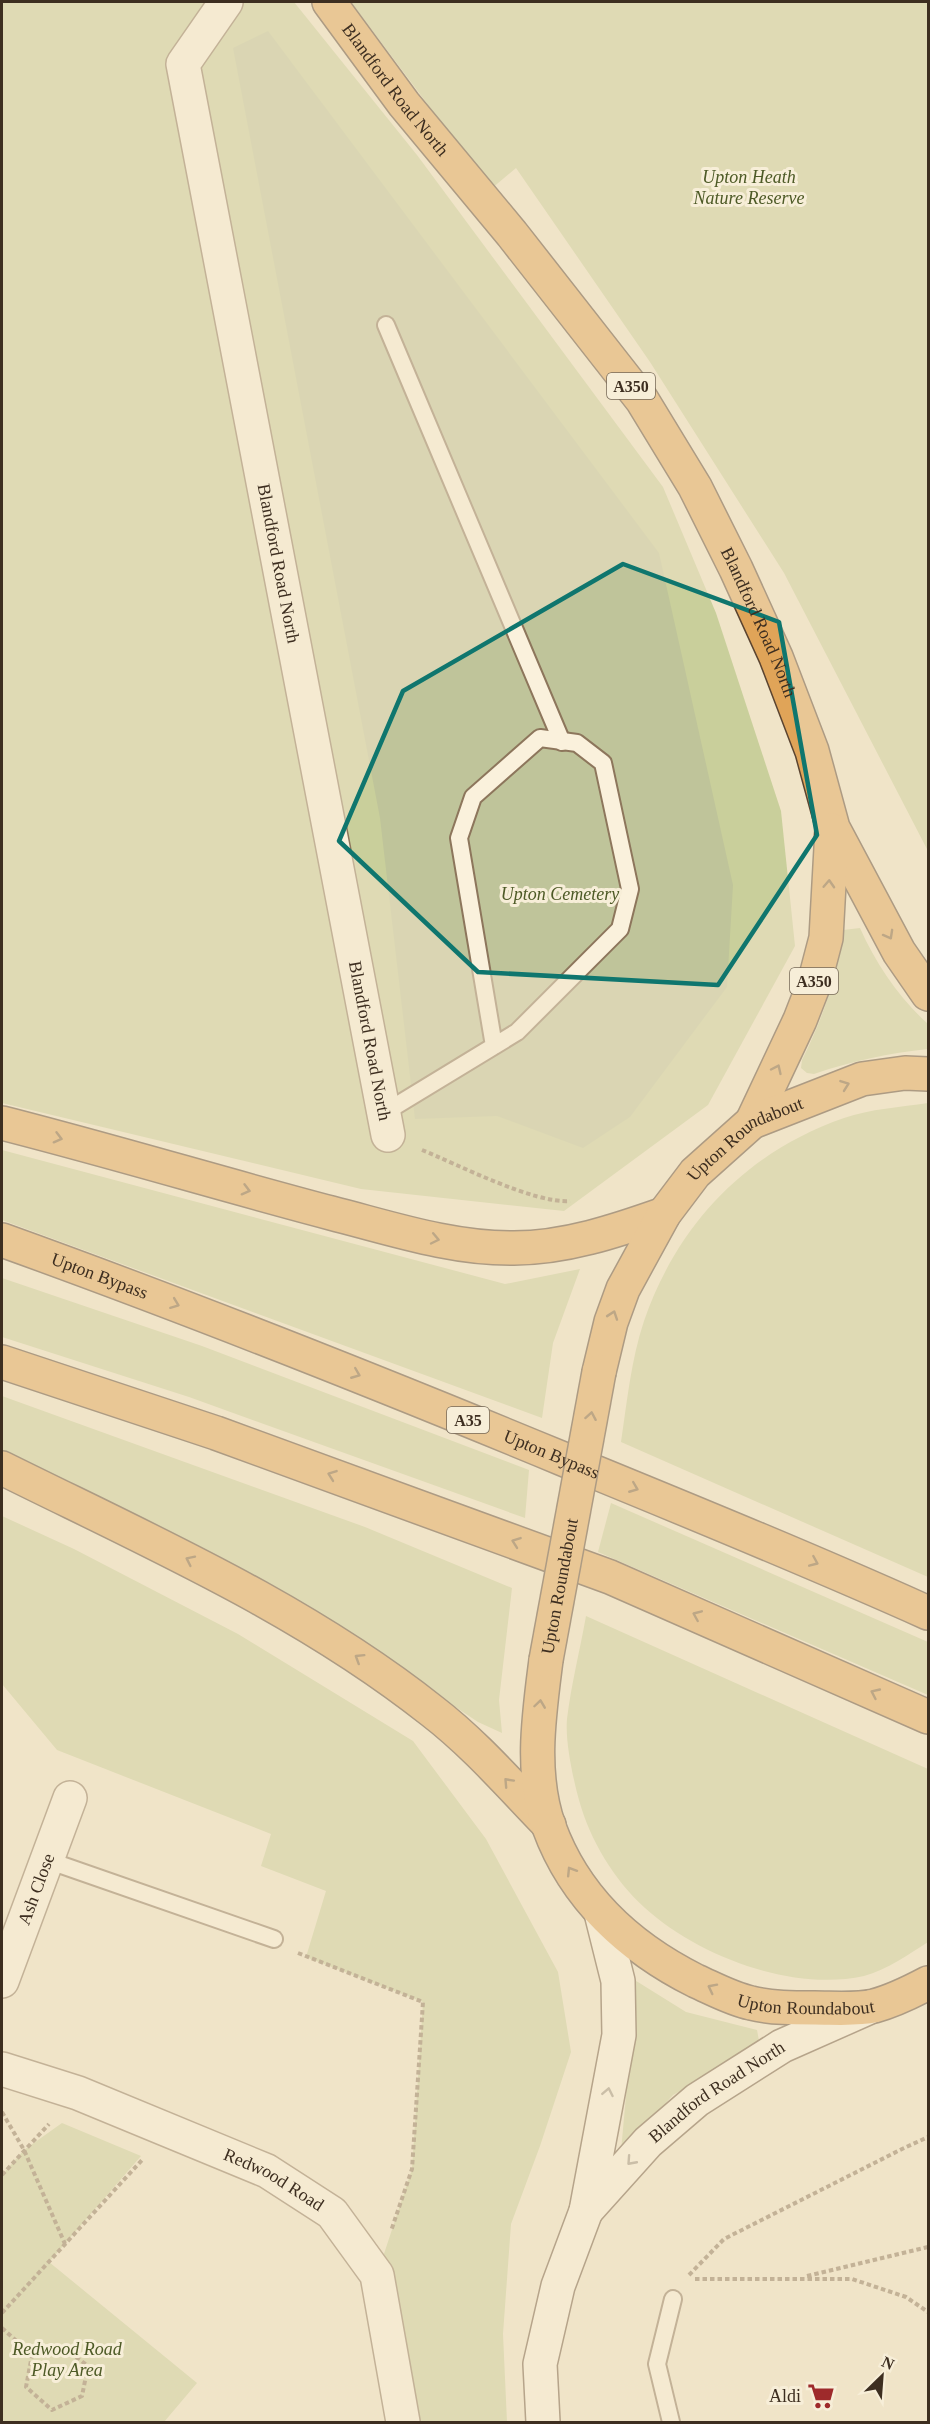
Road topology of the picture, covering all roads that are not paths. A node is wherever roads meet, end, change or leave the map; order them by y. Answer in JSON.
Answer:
{"nodes":[{"id":1,"x":226,"y":2,"type":"edge"},
{"id":2,"x":329,"y":2,"type":"edge"},
{"id":3,"x":386,"y":325,"type":"dead end"},
{"id":4,"x":562,"y":742,"type":"junction"},
{"id":5,"x":833,"y":828,"type":"junction"},
{"id":6,"x":928,"y":994,"type":"edge"},
{"id":7,"x":494,"y":1046,"type":"junction"},
{"id":8,"x":928,"y":1074,"type":"edge"},
{"id":9,"x":752,"y":1122,"type":"junction"},
{"id":10,"x":2,"y":1123,"type":"edge"},
{"id":11,"x":386,"y":1124,"type":"joint"},
{"id":12,"x":664,"y":1214,"type":"junction"},
{"id":13,"x":2,"y":1240,"type":"edge"},
{"id":14,"x":2,"y":1362,"type":"edge"},
{"id":15,"x":2,"y":1468,"type":"edge"},
{"id":16,"x":928,"y":1613,"type":"edge"},
{"id":17,"x":928,"y":1717,"type":"edge"},
{"id":18,"x":70,"y":1798,"type":"dead end"},
{"id":19,"x":549,"y":1825,"type":"junction"},
{"id":20,"x":47,"y":1860,"type":"junction"},
{"id":21,"x":601,"y":1913,"type":"junction"},
{"id":22,"x":274,"y":1939,"type":"road end"},
{"id":23,"x":2,"y":1981,"type":"edge"},
{"id":24,"x":928,"y":1983,"type":"edge"},
{"id":25,"x":872,"y":2006,"type":"junction"},
{"id":26,"x":2,"y":2069,"type":"edge"},
{"id":27,"x":586,"y":2211,"type":"junction"},
{"id":28,"x":673,"y":2300,"type":"dead end"},
{"id":29,"x":403,"y":2422,"type":"edge"},
{"id":30,"x":543,"y":2422,"type":"edge"},
{"id":31,"x":671,"y":2422,"type":"edge"}],
"edges":[{"from":1,"to":11,"type":"street","name":"Blandford Road North"},
{"from":2,"to":5,"type":"highway","name":"Blandford Road North","number":"A350"},
{"from":3,"to":4,"type":"lane"},
{"from":4,"to":7,"type":"lane"},
{"from":4,"to":7,"type":"lane"},
{"from":5,"to":6,"type":"highway","name":"Blandford Road North","number":"A350","one_way":true},
{"from":9,"to":5,"type":"highway","name":"Blandford Road North","number":"A350","one_way":true},
{"from":7,"to":11,"type":"lane"},
{"from":9,"to":8,"type":"highway","name":"Upton Roundabout","one_way":true},
{"from":9,"to":12,"type":"highway","name":"Upton Roundabout"},
{"from":10,"to":12,"type":"highway","one_way":true},
{"from":19,"to":12,"type":"highway","name":"Upton Roundabout","one_way":true,"bridge":true},
{"from":13,"to":16,"type":"highway","name":"Upton Bypass","number":"A35","one_way":true},
{"from":17,"to":14,"type":"highway","one_way":true},
{"from":19,"to":15,"type":"highway","one_way":true},
{"from":18,"to":20,"type":"street","name":"Ash Close"},
{"from":21,"to":19,"type":"highway","name":"Upton Roundabout","one_way":true},
{"from":20,"to":22,"type":"lane"},
{"from":20,"to":23,"type":"street","name":"Ash Close"},
{"from":25,"to":21,"type":"highway","name":"Upton Roundabout","one_way":true},
{"from":27,"to":21,"type":"street","name":"Blandford Road North","one_way":true},
{"from":24,"to":25,"type":"highway","name":"Upton Roundabout"},
{"from":25,"to":27,"type":"street","name":"Blandford Road North","one_way":true},
{"from":26,"to":29,"type":"street","name":"Redwood Road"},
{"from":27,"to":30,"type":"street","name":"Blandford Road North"},
{"from":28,"to":31,"type":"lane"}]}
